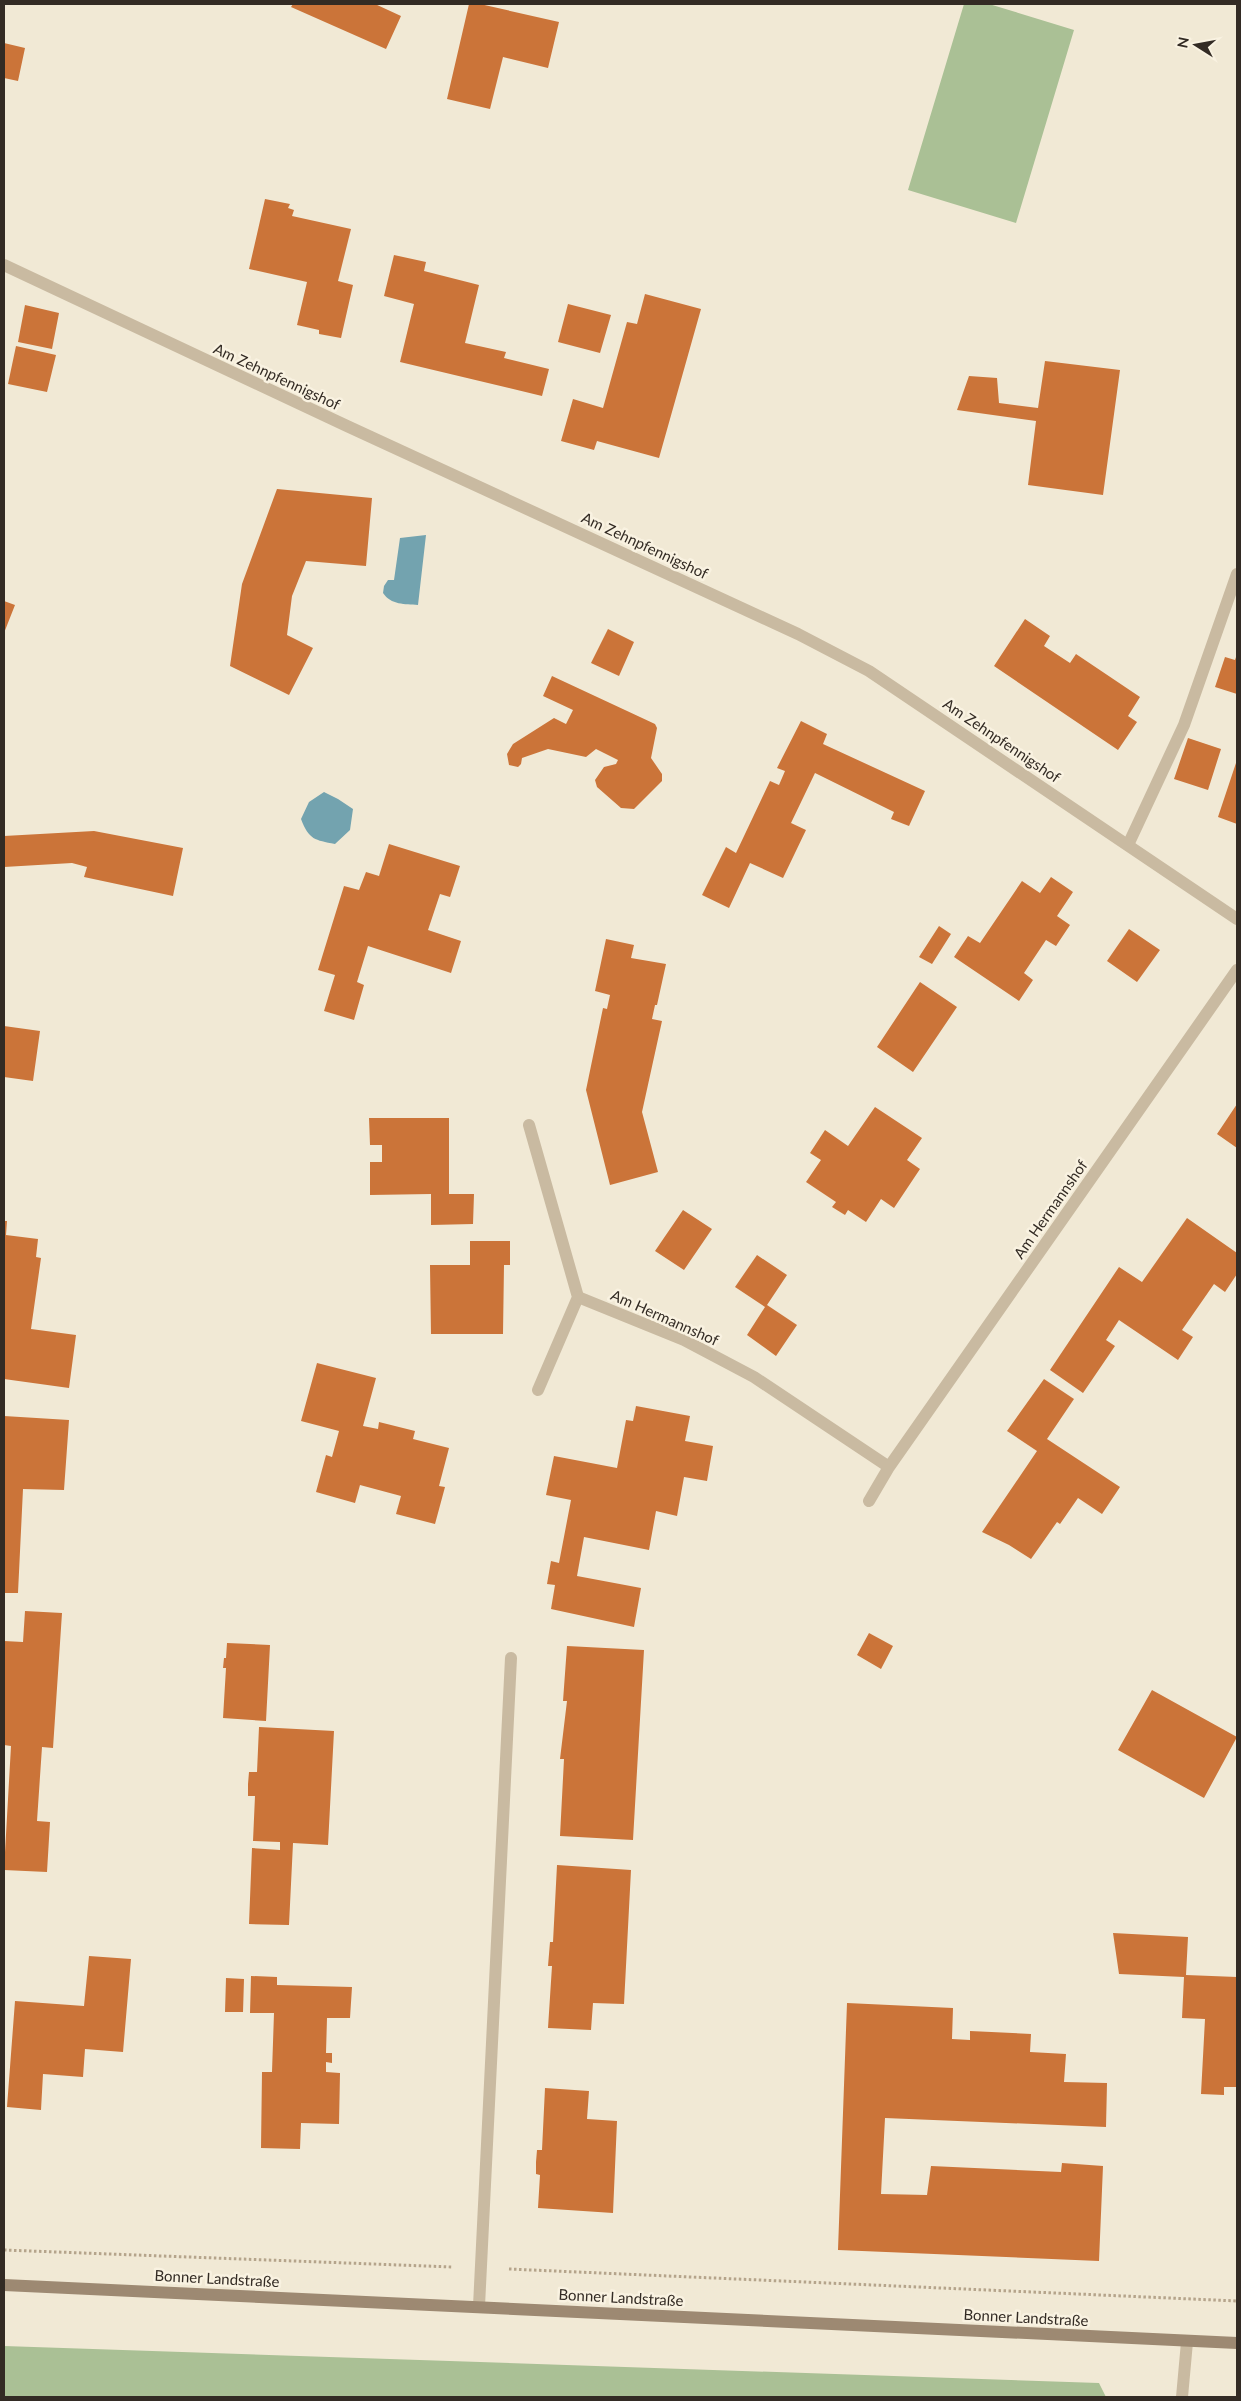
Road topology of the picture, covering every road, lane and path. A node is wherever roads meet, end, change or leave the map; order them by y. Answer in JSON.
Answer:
{"nodes":[{"id":1,"x":4,"y":264,"type":"edge"},
{"id":2,"x":1237,"y":574,"type":"edge"},
{"id":3,"x":1128,"y":845,"type":"junction"},
{"id":4,"x":1237,"y":919,"type":"edge"},
{"id":5,"x":1237,"y":970,"type":"edge"},
{"id":6,"x":529,"y":1125,"type":"dead end"},
{"id":7,"x":578,"y":1297,"type":"junction"},
{"id":8,"x":538,"y":1390,"type":"dead end"},
{"id":9,"x":889,"y":1467,"type":"junction"},
{"id":10,"x":869,"y":1501,"type":"dead end"},
{"id":11,"x":511,"y":1658,"type":"dead end"},
{"id":12,"x":4,"y":2250,"type":"edge"},
{"id":13,"x":481,"y":2268,"type":"junction"},
{"id":14,"x":4,"y":2285,"type":"edge"},
{"id":15,"x":1237,"y":2301,"type":"edge"},
{"id":16,"x":479,"y":2306,"type":"junction"},
{"id":17,"x":1187,"y":2342,"type":"junction"},
{"id":18,"x":1237,"y":2343,"type":"edge"},
{"id":19,"x":1182,"y":2397,"type":"edge"}],
"edges":[{"from":1,"to":3,"type":"street","name":"Am Zehnpfennigshof"},
{"from":2,"to":3,"type":"street"},
{"from":3,"to":4,"type":"street","name":"Am Zehnpfennigshof"},
{"from":5,"to":9,"type":"street","name":"Am Hermannshof"},
{"from":6,"to":7,"type":"street"},
{"from":7,"to":8,"type":"street"},
{"from":7,"to":9,"type":"street","name":"Am Hermannshof"},
{"from":9,"to":10,"type":"street","name":"Am Hermannshof"},
{"from":11,"to":13,"type":"street"},
{"from":12,"to":13,"type":"path"},
{"from":13,"to":15,"type":"path"},
{"from":13,"to":16,"type":"street"},
{"from":14,"to":16,"type":"main road","name":"Bonner Landstraße"},
{"from":16,"to":17,"type":"main road","name":"Bonner Landstraße"},
{"from":17,"to":18,"type":"main road","name":"Bonner Landstraße"},
{"from":17,"to":19,"type":"street"}]}
